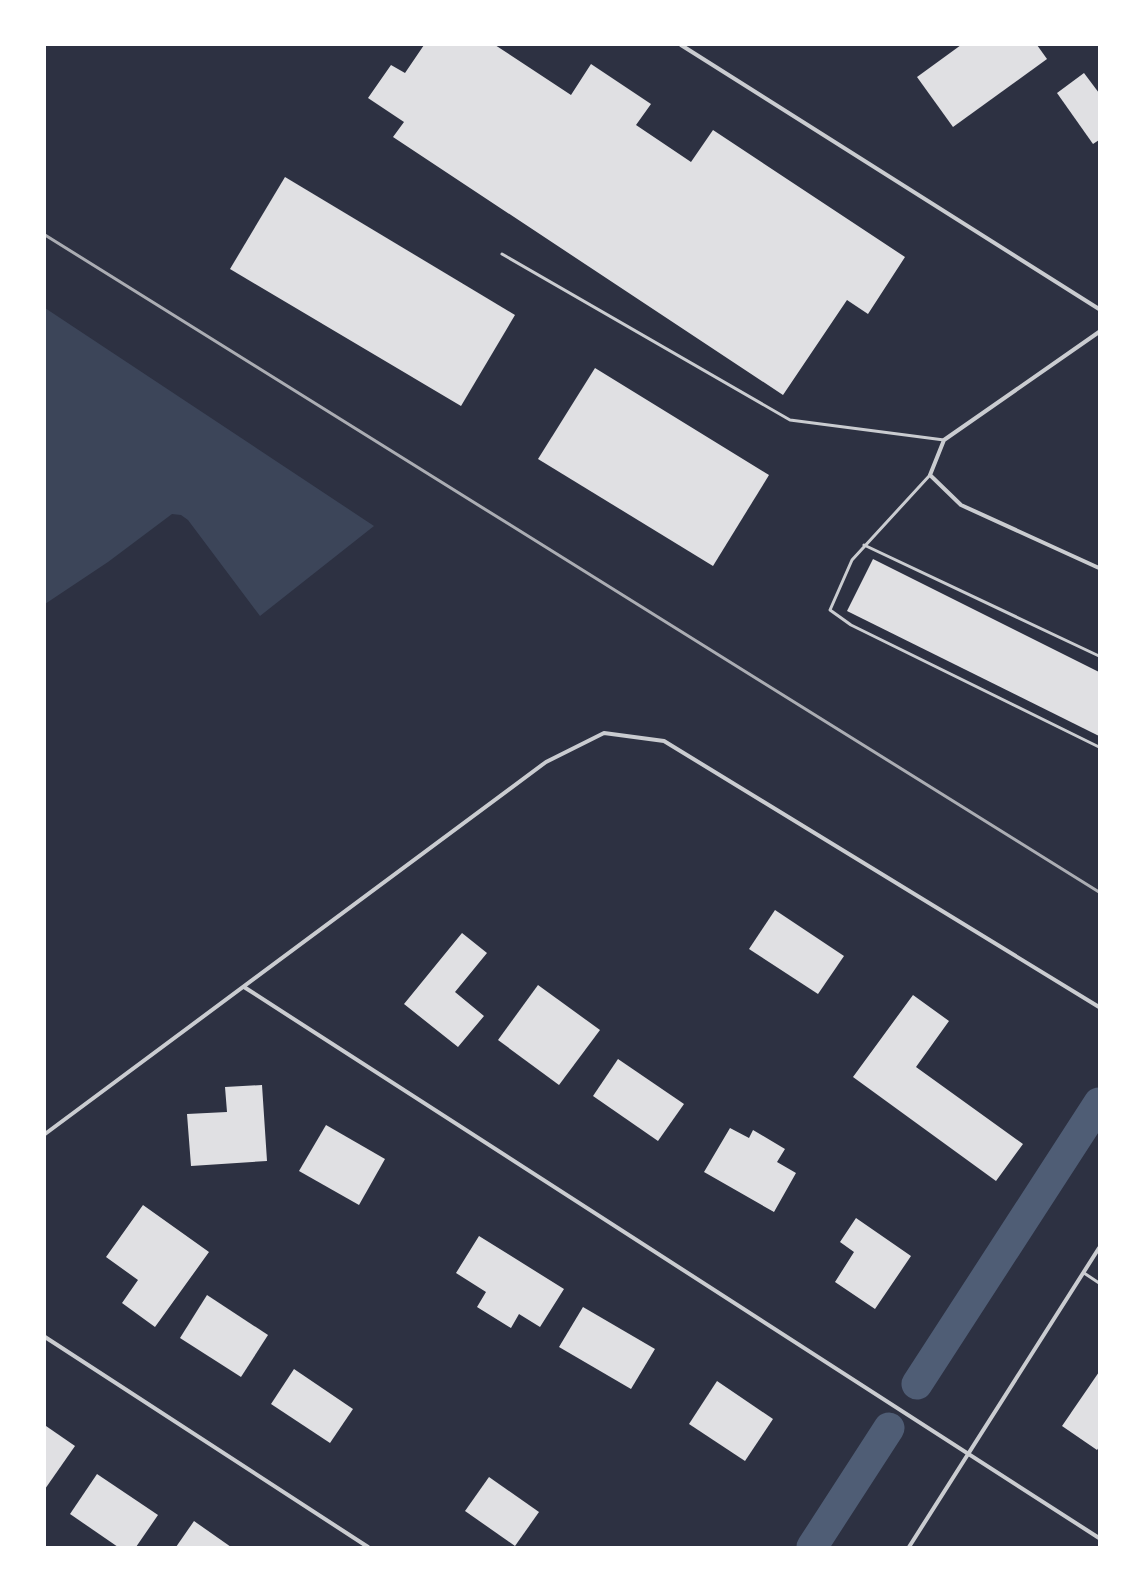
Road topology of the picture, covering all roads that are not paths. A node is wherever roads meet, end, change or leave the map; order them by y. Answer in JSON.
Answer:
{"nodes":[{"id":1,"x":681,"y":45,"type":"edge"},
{"id":2,"x":502,"y":254,"type":"dead end"},
{"id":3,"x":1099,"y":309,"type":"edge"},
{"id":4,"x":1099,"y":332,"type":"edge"},
{"id":5,"x":944,"y":440,"type":"junction"},
{"id":6,"x":930,"y":475,"type":"junction"},
{"id":7,"x":864,"y":545,"type":"junction"},
{"id":8,"x":1099,"y":568,"type":"edge"},
{"id":9,"x":1099,"y":656,"type":"edge"},
{"id":10,"x":1099,"y":748,"type":"edge"},
{"id":11,"x":244,"y":987,"type":"junction"},
{"id":12,"x":1099,"y":1007,"type":"edge"},
{"id":13,"x":45,"y":1134,"type":"edge"},
{"id":14,"x":1099,"y":1248,"type":"edge"},
{"id":15,"x":1084,"y":1273,"type":"junction"},
{"id":16,"x":1099,"y":1283,"type":"edge"},
{"id":17,"x":45,"y":1337,"type":"edge"},
{"id":18,"x":968,"y":1454,"type":"junction"},
{"id":19,"x":1099,"y":1538,"type":"edge"},
{"id":20,"x":368,"y":1547,"type":"edge"},
{"id":21,"x":909,"y":1547,"type":"edge"}],
"edges":[{"from":1,"to":3,"type":"street"},
{"from":2,"to":5,"type":"lane"},
{"from":4,"to":5,"type":"street"},
{"from":5,"to":6,"type":"street"},
{"from":6,"to":7,"type":"lane"},
{"from":6,"to":8,"type":"street"},
{"from":7,"to":9,"type":"lane"},
{"from":7,"to":10,"type":"lane"},
{"from":11,"to":12,"type":"street"},
{"from":11,"to":13,"type":"street"},
{"from":11,"to":18,"type":"street"},
{"from":14,"to":15,"type":"street"},
{"from":15,"to":16,"type":"lane"},
{"from":15,"to":18,"type":"street"},
{"from":17,"to":20,"type":"street"},
{"from":18,"to":19,"type":"street"},
{"from":18,"to":21,"type":"street"}]}
